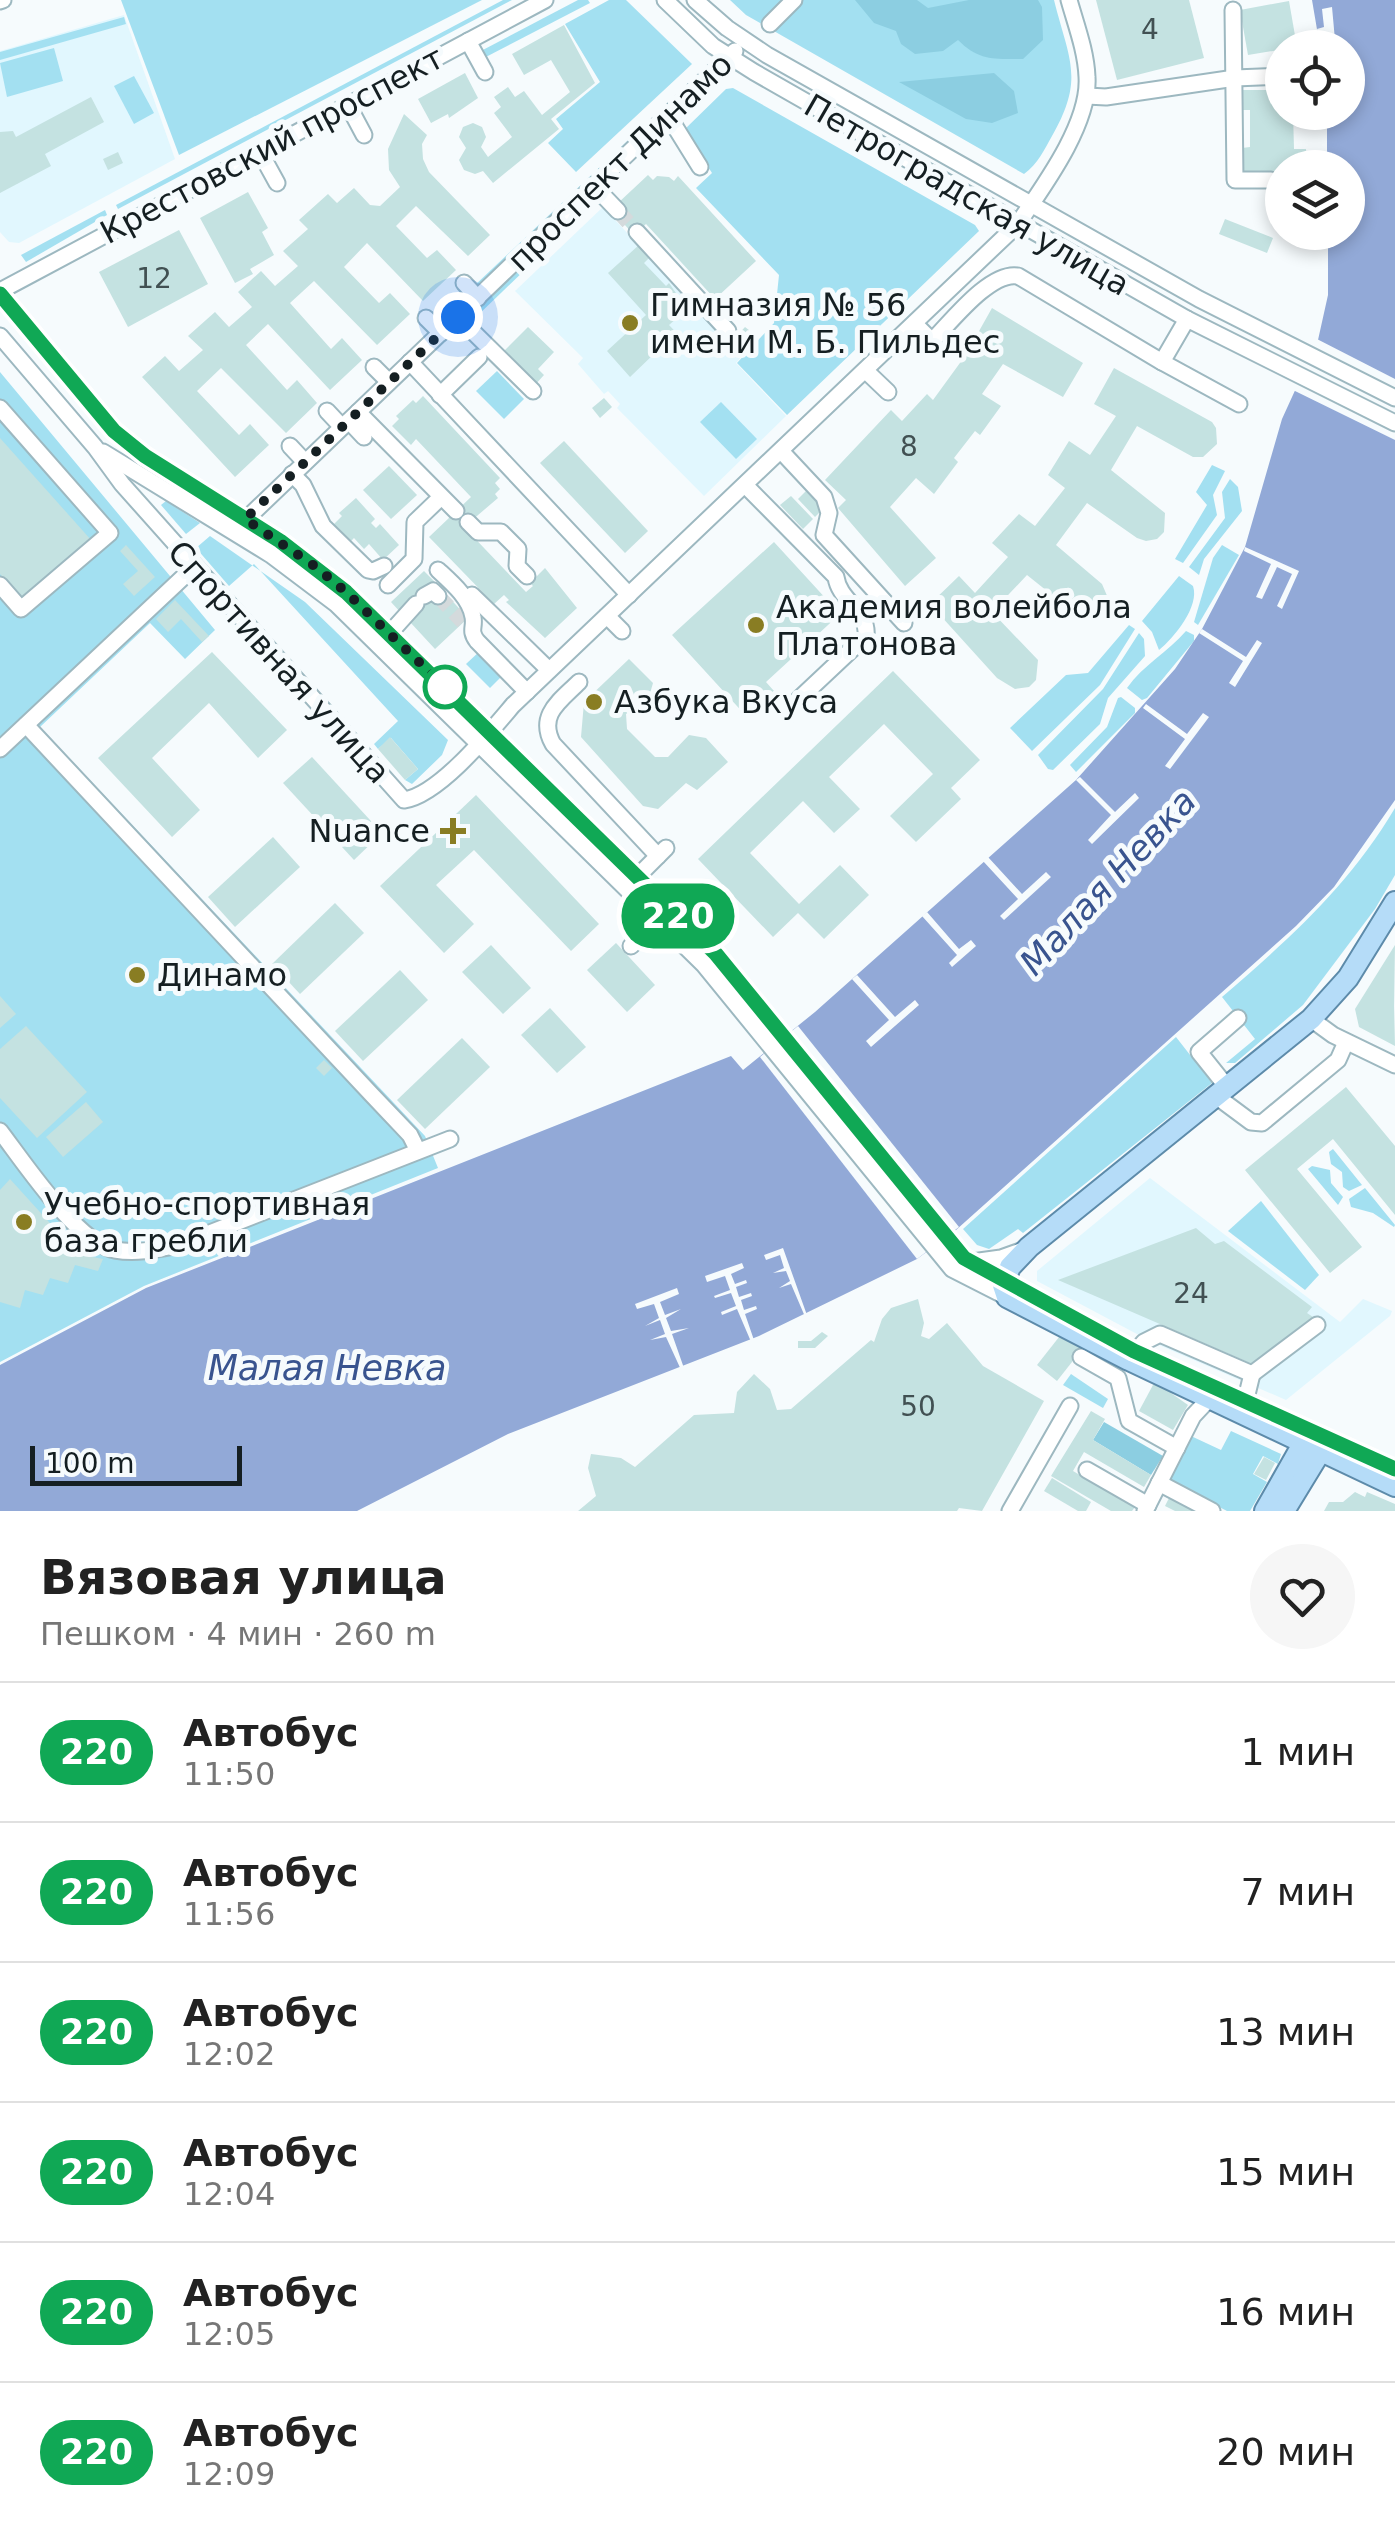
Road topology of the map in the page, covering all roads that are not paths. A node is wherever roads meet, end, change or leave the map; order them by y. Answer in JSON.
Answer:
{"nodes":[{"id":1,"x":545,"y":0,"type":"edge"},
{"id":2,"x":665,"y":0,"type":"edge"},
{"id":3,"x":695,"y":0,"type":"edge"},
{"id":4,"x":794,"y":0,"type":"edge"},
{"id":5,"x":1069,"y":0,"type":"edge"},
{"id":6,"x":1233,"y":10,"type":"dead end"},
{"id":7,"x":770,"y":24,"type":"dead end"},
{"id":8,"x":744,"y":40,"type":"junction"},
{"id":9,"x":468,"y":41,"type":"junction"},
{"id":10,"x":730,"y":58,"type":"junction"},
{"id":11,"x":485,"y":72,"type":"dead end"},
{"id":12,"x":1265,"y":77,"type":"edge"},
{"id":13,"x":1235,"y":78,"type":"junction"},
{"id":14,"x":1087,"y":96,"type":"junction"},
{"id":15,"x":348,"y":105,"type":"junction"},
{"id":16,"x":669,"y":117,"type":"junction"},
{"id":17,"x":364,"y":135,"type":"dead end"},
{"id":18,"x":260,"y":152,"type":"junction"},
{"id":19,"x":700,"y":167,"type":"dead end"},
{"id":20,"x":1265,"y":180,"type":"edge"},
{"id":21,"x":276,"y":183,"type":"dead end"},
{"id":22,"x":595,"y":187,"type":"junction"},
{"id":23,"x":1031,"y":204,"type":"junction"},
{"id":24,"x":618,"y":211,"type":"tunnel mouth"},
{"id":25,"x":1017,"y":225,"type":"junction"},
{"id":26,"x":637,"y":232,"type":"tunnel mouth"},
{"id":27,"x":464,"y":282,"type":"dead end"},
{"id":28,"x":0,"y":292,"type":"edge"},
{"id":29,"x":478,"y":298,"type":"junction"},
{"id":30,"x":458,"y":317,"type":"junction"},
{"id":31,"x":426,"y":318,"type":"dead end"},
{"id":32,"x":1187,"y":320,"type":"junction"},
{"id":33,"x":916,"y":324,"type":"junction"},
{"id":34,"x":728,"y":330,"type":"dead end"},
{"id":35,"x":441,"y":333,"type":"junction"},
{"id":36,"x":0,"y":336,"type":"edge"},
{"id":37,"x":479,"y":357,"type":"dead end"},
{"id":38,"x":410,"y":362,"type":"junction"},
{"id":39,"x":1162,"y":362,"type":"junction"},
{"id":40,"x":374,"y":367,"type":"dead end"},
{"id":41,"x":866,"y":371,"type":"junction"},
{"id":42,"x":389,"y":382,"type":"junction"},
{"id":43,"x":533,"y":391,"type":"dead end"},
{"id":44,"x":888,"y":392,"type":"dead end"},
{"id":45,"x":440,"y":394,"type":"junction"},
{"id":46,"x":1395,"y":398,"type":"edge"},
{"id":47,"x":1239,"y":404,"type":"dead end"},
{"id":48,"x":0,"y":408,"type":"edge"},
{"id":49,"x":327,"y":411,"type":"dead end"},
{"id":50,"x":350,"y":420,"type":"junction"},
{"id":51,"x":1395,"y":423,"type":"edge"},
{"id":52,"x":364,"y":437,"type":"dead end"},
{"id":53,"x":290,"y":446,"type":"dead end"},
{"id":54,"x":95,"y":447,"type":"junction"},
{"id":55,"x":781,"y":451,"type":"junction"},
{"id":56,"x":305,"y":462,"type":"junction"},
{"id":57,"x":292,"y":474,"type":"junction"},
{"id":58,"x":745,"y":485,"type":"junction"},
{"id":59,"x":440,"y":498,"type":"junction"},
{"id":60,"x":240,"y":525,"type":"junction"},
{"id":61,"x":384,"y":566,"type":"dead end"},
{"id":62,"x":194,"y":567,"type":"junction"},
{"id":63,"x":438,"y":570,"type":"dead end"},
{"id":64,"x":526,"y":576,"type":"dead end"},
{"id":65,"x":0,"y":585,"type":"edge"},
{"id":66,"x":388,"y":585,"type":"dead end"},
{"id":67,"x":472,"y":595,"type":"dead end"},
{"id":68,"x":629,"y":595,"type":"junction"},
{"id":69,"x":426,"y":599,"type":"dead end"},
{"id":70,"x":607,"y":616,"type":"junction"},
{"id":71,"x":904,"y":624,"type":"dead end"},
{"id":72,"x":622,"y":632,"type":"dead end"},
{"id":73,"x":389,"y":634,"type":"junction"},
{"id":74,"x":549,"y":670,"type":"junction"},
{"id":75,"x":579,"y":682,"type":"dead end"},
{"id":76,"x":527,"y":692,"type":"junction"},
{"id":77,"x":799,"y":699,"type":"dead end"},
{"id":78,"x":26,"y":725,"type":"junction"},
{"id":79,"x":485,"y":737,"type":"junction"},
{"id":80,"x":0,"y":750,"type":"edge"},
{"id":81,"x":566,"y":757,"type":"junction"},
{"id":82,"x":542,"y":781,"type":"junction"},
{"id":83,"x":638,"y":876,"type":"junction"},
{"id":84,"x":1392,"y":915,"type":"edge"},
{"id":85,"x":659,"y":919,"type":"junction"},
{"id":86,"x":630,"y":946,"type":"dead end"},
{"id":87,"x":1238,"y":1018,"type":"dead end"},
{"id":88,"x":1311,"y":1019,"type":"junction"},
{"id":89,"x":1346,"y":1042,"type":"junction"},
{"id":90,"x":1395,"y":1065,"type":"edge"},
{"id":91,"x":1222,"y":1092,"type":"junction"},
{"id":92,"x":0,"y":1131,"type":"edge"},
{"id":93,"x":450,"y":1139,"type":"dead end"},
{"id":94,"x":418,"y":1151,"type":"junction"},
{"id":95,"x":1029,"y":1247,"type":"junction"},
{"id":96,"x":972,"y":1262,"type":"junction"},
{"id":97,"x":1006,"y":1288,"type":"junction"},
{"id":98,"x":1317,"y":1325,"type":"dead end"},
{"id":99,"x":1131,"y":1356,"type":"junction"},
{"id":100,"x":1081,"y":1357,"type":"dead end"},
{"id":101,"x":1252,"y":1374,"type":"junction"},
{"id":102,"x":1210,"y":1399,"type":"junction"},
{"id":103,"x":1070,"y":1406,"type":"dead end"},
{"id":104,"x":1245,"y":1408,"type":"junction"},
{"id":105,"x":1314,"y":1443,"type":"junction"},
{"id":106,"x":1176,"y":1448,"type":"junction"},
{"id":107,"x":1395,"y":1469,"type":"edge"},
{"id":108,"x":1088,"y":1470,"type":"dead end"},
{"id":109,"x":1159,"y":1483,"type":"junction"},
{"id":110,"x":1395,"y":1486,"type":"edge"},
{"id":111,"x":1146,"y":1508,"type":"edge"},
{"id":112,"x":1010,"y":1511,"type":"edge"},
{"id":113,"x":1212,"y":1511,"type":"edge"},
{"id":114,"x":1265,"y":1511,"type":"edge"},
{"id":115,"x":1284,"y":1511,"type":"edge"}],
"edges":[{"from":1,"to":9,"type":"street","name":"Крестовский проспект"},
{"from":2,"to":10,"type":"street","name":"Петроградская улица"},
{"from":3,"to":8,"type":"street","name":"Петроградская улица"},
{"from":4,"to":7,"type":"street"},
{"from":5,"to":14,"type":"street"},
{"from":6,"to":13,"type":"street"},
{"from":8,"to":10,"type":"street","name":"проспект Динамо"},
{"from":8,"to":23,"type":"street","name":"Петроградская улица"},
{"from":9,"to":11,"type":"street"},
{"from":9,"to":15,"type":"street","name":"Крестовский проспект"},
{"from":10,"to":16,"type":"street","name":"проспект Динамо"},
{"from":10,"to":25,"type":"street","name":"Петроградская улица"},
{"from":12,"to":13,"type":"street"},
{"from":13,"to":14,"type":"street"},
{"from":13,"to":20,"type":"street"},
{"from":14,"to":23,"type":"street"},
{"from":15,"to":17,"type":"street"},
{"from":15,"to":18,"type":"street","name":"Крестовский проспект"},
{"from":16,"to":19,"type":"street"},
{"from":16,"to":22,"type":"street","name":"проспект Динамо"},
{"from":18,"to":21,"type":"street"},
{"from":18,"to":28,"type":"street","name":"Крестовский проспект"},
{"from":22,"to":24,"type":"street"},
{"from":22,"to":29,"type":"street","name":"проспект Динамо"},
{"from":23,"to":25,"type":"street"},
{"from":23,"to":46,"type":"street","name":"Петроградская улица"},
{"from":25,"to":32,"type":"street","name":"Петроградская улица"},
{"from":25,"to":33,"type":"street"},
{"from":26,"to":34,"type":"street"},
{"from":27,"to":29,"type":"street"},
{"from":28,"to":60,"type":"street","name":"Спортивная улица"},
{"from":29,"to":30,"type":"street","name":"проспект Динамо"},
{"from":30,"to":35,"type":"street","name":"проспект Динамо"},
{"from":30,"to":43,"type":"street"},
{"from":31,"to":35,"type":"street"},
{"from":32,"to":39,"type":"street"},
{"from":32,"to":51,"type":"street","name":"Петроградская улица"},
{"from":33,"to":39,"type":"street"},
{"from":33,"to":41,"type":"street"},
{"from":35,"to":38,"type":"street","name":"проспект Динамо"},
{"from":36,"to":54,"type":"street","name":"Спортивная улица"},
{"from":37,"to":45,"type":"street"},
{"from":38,"to":42,"type":"street","name":"проспект Динамо"},
{"from":38,"to":45,"type":"street"},
{"from":39,"to":47,"type":"street"},
{"from":40,"to":42,"type":"street"},
{"from":41,"to":44,"type":"street"},
{"from":41,"to":55,"type":"street"},
{"from":42,"to":50,"type":"street","name":"проспект Динамо"},
{"from":45,"to":68,"type":"street"},
{"from":48,"to":65,"type":"street"},
{"from":49,"to":50,"type":"street"},
{"from":50,"to":52,"type":"street"},
{"from":50,"to":56,"type":"street","name":"проспект Динамо"},
{"from":50,"to":59,"type":"street"},
{"from":53,"to":56,"type":"street"},
{"from":54,"to":60,"type":"street","name":"Спортивная улица"},
{"from":54,"to":62,"type":"street","name":"Спортивная улица"},
{"from":55,"to":58,"type":"street"},
{"from":55,"to":71,"type":"street"},
{"from":56,"to":57,"type":"street","name":"проспект Динамо"},
{"from":57,"to":60,"type":"street","name":"проспект Динамо"},
{"from":57,"to":61,"type":"street"},
{"from":58,"to":68,"type":"street"},
{"from":58,"to":77,"type":"street"},
{"from":59,"to":64,"type":"street"},
{"from":59,"to":66,"type":"street"},
{"from":60,"to":73,"type":"street","name":"Спортивная улица"},
{"from":60,"to":79,"type":"street","name":"Спортивная улица"},
{"from":62,"to":78,"type":"street"},
{"from":62,"to":79,"type":"street","name":"Спортивная улица"},
{"from":63,"to":76,"type":"street"},
{"from":67,"to":74,"type":"street"},
{"from":68,"to":70,"type":"street"},
{"from":69,"to":73,"type":"street"},
{"from":70,"to":72,"type":"street"},
{"from":70,"to":74,"type":"street"},
{"from":73,"to":79,"type":"street","name":"Спортивная улица"},
{"from":74,"to":76,"type":"street"},
{"from":75,"to":81,"type":"street"},
{"from":76,"to":79,"type":"street"},
{"from":78,"to":80,"type":"street"},
{"from":78,"to":94,"type":"street"},
{"from":79,"to":82,"type":"street","name":"Спортивная улица"},
{"from":79,"to":85,"type":"street","name":"Спортивная улица"},
{"from":81,"to":82,"type":"street"},
{"from":81,"to":83,"type":"street"},
{"from":82,"to":83,"type":"street","name":"Спортивная улица"},
{"from":83,"to":96,"type":"street","name":"Спортивная улица"},
{"from":84,"to":88,"type":"main road"},
{"from":85,"to":86,"type":"street"},
{"from":85,"to":97,"type":"street","name":"Спортивная улица"},
{"from":87,"to":91,"type":"street"},
{"from":88,"to":89,"type":"street"},
{"from":88,"to":91,"type":"main road"},
{"from":89,"to":90,"type":"street"},
{"from":89,"to":91,"type":"street"},
{"from":91,"to":95,"type":"main road"},
{"from":92,"to":94,"type":"street"},
{"from":93,"to":94,"type":"street"},
{"from":95,"to":96,"type":"street"},
{"from":95,"to":97,"type":"main road"},
{"from":96,"to":97,"type":"street"},
{"from":97,"to":99,"type":"main road"},
{"from":98,"to":101,"type":"street"},
{"from":99,"to":101,"type":"street"},
{"from":99,"to":102,"type":"main road"},
{"from":99,"to":104,"type":"street"},
{"from":100,"to":106,"type":"street"},
{"from":101,"to":104,"type":"street"},
{"from":102,"to":104,"type":"main road"},
{"from":102,"to":106,"type":"street"},
{"from":103,"to":112,"type":"street"},
{"from":104,"to":105,"type":"main road"},
{"from":105,"to":107,"type":"street"},
{"from":105,"to":110,"type":"main road"},
{"from":105,"to":114,"type":"main road"},
{"from":105,"to":115,"type":"main road"},
{"from":106,"to":109,"type":"street"},
{"from":108,"to":111,"type":"street"},
{"from":109,"to":111,"type":"street"},
{"from":109,"to":113,"type":"street"}]}
